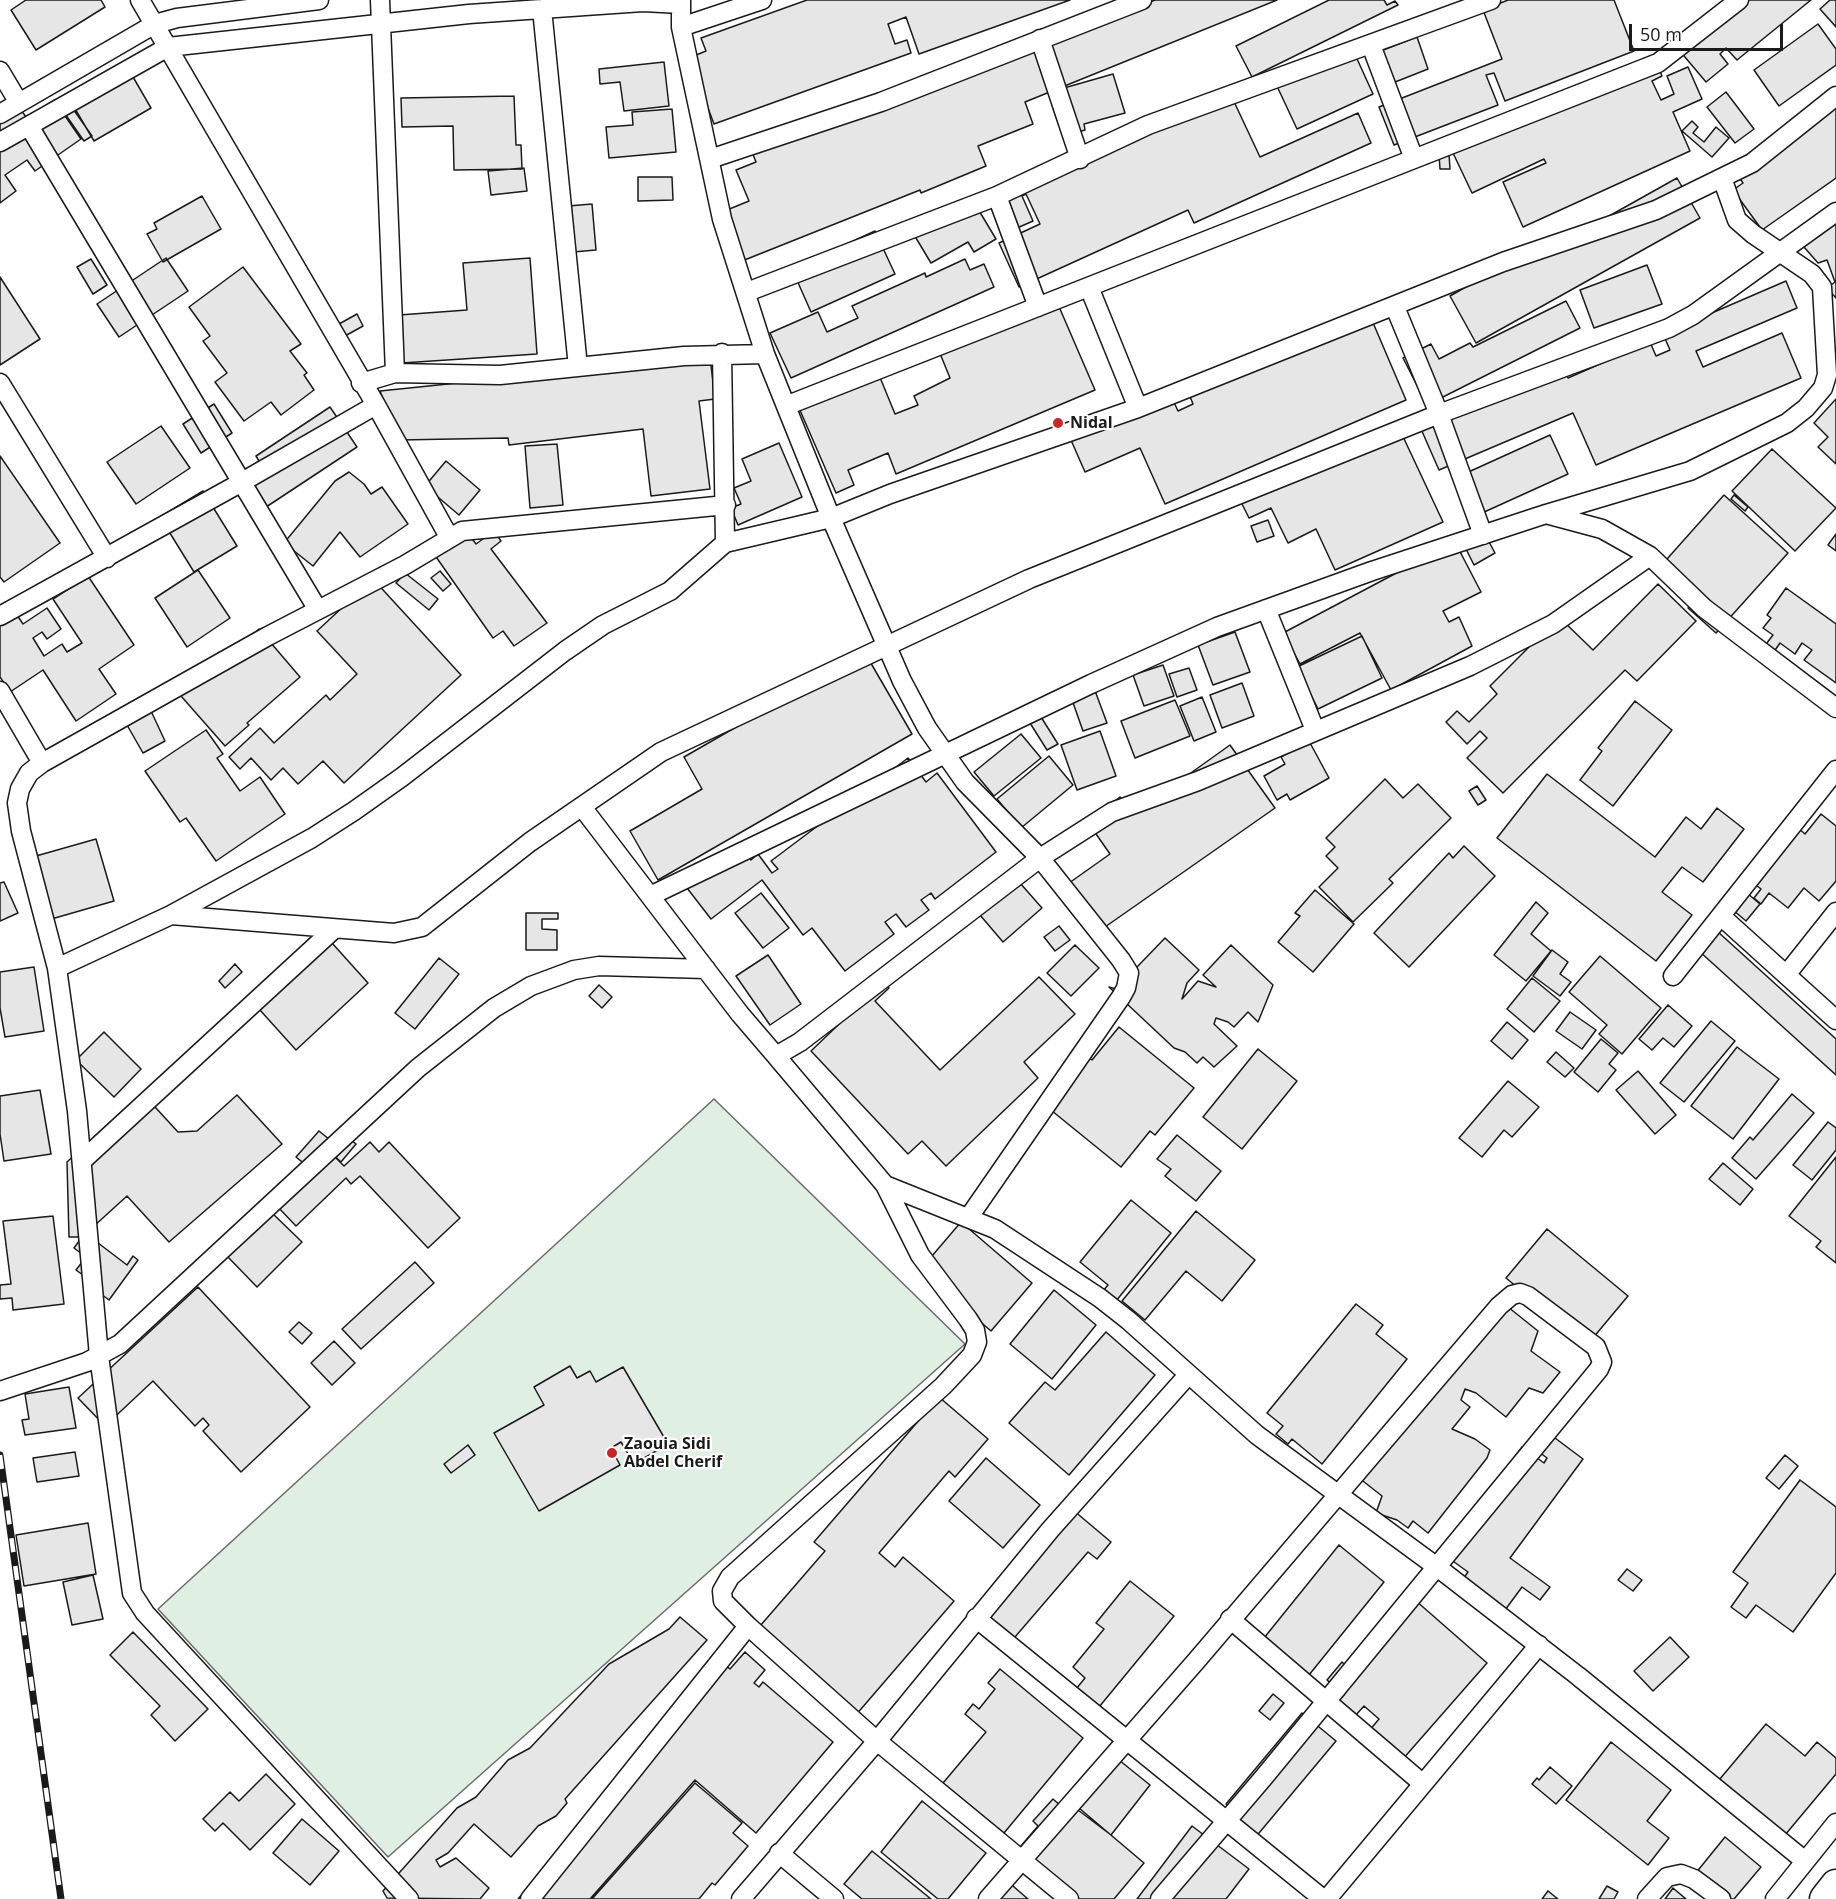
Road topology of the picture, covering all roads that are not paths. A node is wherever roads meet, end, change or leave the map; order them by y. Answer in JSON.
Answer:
{"nodes":[{"id":1,"x":140,"y":0,"type":"edge"},
{"id":2,"x":320,"y":0,"type":"edge"},
{"id":3,"x":380,"y":0,"type":"edge"},
{"id":4,"x":762,"y":0,"type":"edge"},
{"id":5,"x":1142,"y":0,"type":"edge"},
{"id":6,"x":1491,"y":0,"type":"edge"},
{"id":7,"x":1739,"y":0,"type":"edge"},
{"id":8,"x":643,"y":1,"type":"edge"},
{"id":9,"x":681,"y":2,"type":"edge"},
{"id":10,"x":542,"y":9,"type":"junction"},
{"id":11,"x":383,"y":22,"type":"junction"},
{"id":12,"x":155,"y":24,"type":"junction"},
{"id":13,"x":681,"y":27,"type":"junction"},
{"id":14,"x":1040,"y":39,"type":"junction"},
{"id":15,"x":1371,"y":45,"type":"junction"},
{"id":16,"x":168,"y":47,"type":"junction"},
{"id":17,"x":0,"y":70,"type":"edge"},
{"id":18,"x":1836,"y":96,"type":"edge"},
{"id":19,"x":19,"y":103,"type":"junction"},
{"id":20,"x":0,"y":114,"type":"edge"},
{"id":21,"x":28,"y":126,"type":"junction"},
{"id":22,"x":0,"y":142,"type":"edge"},
{"id":23,"x":710,"y":159,"type":"junction"},
{"id":24,"x":1080,"y":159,"type":"junction"},
{"id":25,"x":1414,"y":159,"type":"junction"},
{"id":26,"x":1722,"y":178,"type":"junction"},
{"id":27,"x":997,"y":196,"type":"junction"},
{"id":28,"x":1836,"y":212,"type":"edge"},
{"id":29,"x":1783,"y":252,"type":"junction"},
{"id":30,"x":1089,"y":287,"type":"junction"},
{"id":31,"x":747,"y":292,"type":"junction"},
{"id":32,"x":1038,"y":307,"type":"junction"},
{"id":33,"x":1395,"y":307,"type":"junction"},
{"id":34,"x":722,"y":353,"type":"junction"},
{"id":35,"x":765,"y":354,"type":"junction"},
{"id":36,"x":578,"y":367,"type":"junction"},
{"id":37,"x":395,"y":373,"type":"junction"},
{"id":38,"x":0,"y":383,"type":"edge"},
{"id":39,"x":361,"y":383,"type":"junction"},
{"id":40,"x":376,"y":405,"type":"junction"},
{"id":41,"x":788,"y":405,"type":"junction"},
{"id":42,"x":1138,"y":408,"type":"junction"},
{"id":43,"x":1439,"y":414,"type":"junction"},
{"id":44,"x":242,"y":482,"type":"junction"},
{"id":45,"x":726,"y":505,"type":"junction"},
{"id":46,"x":1546,"y":514,"type":"junction"},
{"id":47,"x":831,"y":518,"type":"junction"},
{"id":48,"x":1483,"y":535,"type":"junction"},
{"id":49,"x":449,"y":537,"type":"junction"},
{"id":50,"x":725,"y":543,"type":"junction"},
{"id":51,"x":1650,"y":556,"type":"junction"},
{"id":52,"x":107,"y":558,"type":"junction"},
{"id":53,"x":1266,"y":609,"type":"junction"},
{"id":54,"x":318,"y":610,"type":"junction"},
{"id":55,"x":0,"y":616,"type":"edge"},
{"id":56,"x":887,"y":644,"type":"junction"},
{"id":57,"x":0,"y":691,"type":"edge"},
{"id":58,"x":1836,"y":708,"type":"edge"},
{"id":59,"x":1315,"y":730,"type":"junction"},
{"id":60,"x":947,"y":756,"type":"junction"},
{"id":61,"x":42,"y":763,"type":"junction"},
{"id":62,"x":1836,"y":770,"type":"edge"},
{"id":63,"x":582,"y":807,"type":"junction"},
{"id":64,"x":1040,"y":858,"type":"junction"},
{"id":65,"x":650,"y":896,"type":"junction"},
{"id":66,"x":1836,"y":912,"type":"edge"},
{"id":67,"x":171,"y":915,"type":"junction"},
{"id":68,"x":1722,"y":917,"type":"junction"},
{"id":69,"x":333,"y":930,"type":"junction"},
{"id":70,"x":57,"y":968,"type":"junction"},
{"id":71,"x":706,"y":969,"type":"junction"},
{"id":72,"x":1786,"y":975,"type":"junction"},
{"id":73,"x":1673,"y":976,"type":"dead end"},
{"id":74,"x":1836,"y":1020,"type":"edge"},
{"id":75,"x":777,"y":1056,"type":"junction"},
{"id":76,"x":83,"y":1160,"type":"junction"},
{"id":77,"x":885,"y":1185,"type":"junction"},
{"id":78,"x":969,"y":1217,"type":"junction"},
{"id":79,"x":99,"y":1356,"type":"junction"},
{"id":80,"x":1188,"y":1375,"type":"junction"},
{"id":81,"x":0,"y":1391,"type":"edge"},
{"id":82,"x":1336,"y":1495,"type":"junction"},
{"id":83,"x":1437,"y":1567,"type":"junction"},
{"id":84,"x":976,"y":1618,"type":"junction"},
{"id":85,"x":1230,"y":1619,"type":"junction"},
{"id":86,"x":748,"y":1626,"type":"junction"},
{"id":87,"x":1539,"y":1645,"type":"junction"},
{"id":88,"x":1326,"y":1701,"type":"junction"},
{"id":89,"x":1128,"y":1739,"type":"junction"},
{"id":90,"x":876,"y":1741,"type":"junction"},
{"id":91,"x":1422,"y":1783,"type":"junction"},
{"id":92,"x":1226,"y":1821,"type":"junction"},
{"id":93,"x":1836,"y":1823,"type":"edge"},
{"id":94,"x":779,"y":1853,"type":"junction"},
{"id":95,"x":1022,"y":1859,"type":"junction"},
{"id":96,"x":1805,"y":1862,"type":"junction"},
{"id":97,"x":1836,"y":1885,"type":"edge"},
{"id":98,"x":409,"y":1899,"type":"edge"},
{"id":99,"x":530,"y":1899,"type":"edge"},
{"id":100,"x":741,"y":1899,"type":"edge"},
{"id":101,"x":834,"y":1899,"type":"edge"},
{"id":102,"x":988,"y":1899,"type":"edge"},
{"id":103,"x":1069,"y":1899,"type":"edge"},
{"id":104,"x":1160,"y":1899,"type":"edge"},
{"id":105,"x":1325,"y":1899,"type":"edge"},
{"id":106,"x":1647,"y":1899,"type":"edge"},
{"id":107,"x":1721,"y":1899,"type":"edge"},
{"id":108,"x":1775,"y":1899,"type":"edge"},
{"id":109,"x":1825,"y":1899,"type":"edge"}],
"edges":[{"from":1,"to":12,"type":"street"},
{"from":2,"to":12,"type":"street"},
{"from":3,"to":11,"type":"street"},
{"from":4,"to":13,"type":"street"},
{"from":5,"to":14,"type":"street"},
{"from":6,"to":15,"type":"street"},
{"from":7,"to":25,"type":"street"},
{"from":8,"to":9,"type":"street"},
{"from":8,"to":10,"type":"street"},
{"from":9,"to":13,"type":"street"},
{"from":10,"to":11,"type":"street"},
{"from":10,"to":36,"type":"street"},
{"from":11,"to":16,"type":"street"},
{"from":11,"to":37,"type":"street"},
{"from":12,"to":16,"type":"street"},
{"from":12,"to":19,"type":"street"},
{"from":13,"to":23,"type":"street"},
{"from":14,"to":23,"type":"street"},
{"from":14,"to":24,"type":"street"},
{"from":15,"to":24,"type":"street"},
{"from":15,"to":25,"type":"street"},
{"from":16,"to":21,"type":"street"},
{"from":16,"to":39,"type":"street"},
{"from":17,"to":19,"type":"street"},
{"from":18,"to":26,"type":"street"},
{"from":19,"to":20,"type":"street"},
{"from":21,"to":22,"type":"street"},
{"from":21,"to":44,"type":"street"},
{"from":23,"to":31,"type":"street"},
{"from":24,"to":27,"type":"street"},
{"from":25,"to":30,"type":"street"},
{"from":26,"to":29,"type":"street"},
{"from":26,"to":33,"type":"street"},
{"from":27,"to":31,"type":"street"},
{"from":27,"to":32,"type":"street"},
{"from":28,"to":29,"type":"street"},
{"from":29,"to":43,"type":"street"},
{"from":29,"to":46,"type":"street"},
{"from":30,"to":32,"type":"street"},
{"from":30,"to":42,"type":"street"},
{"from":31,"to":35,"type":"street"},
{"from":32,"to":41,"type":"street"},
{"from":33,"to":42,"type":"street"},
{"from":33,"to":43,"type":"street"},
{"from":34,"to":35,"type":"street"},
{"from":34,"to":36,"type":"street"},
{"from":34,"to":45,"type":"street"},
{"from":35,"to":41,"type":"street"},
{"from":36,"to":37,"type":"street"},
{"from":37,"to":39,"type":"street"},
{"from":38,"to":52,"type":"street"},
{"from":39,"to":40,"type":"street"},
{"from":40,"to":44,"type":"street"},
{"from":40,"to":49,"type":"street"},
{"from":41,"to":47,"type":"street"},
{"from":42,"to":47,"type":"street"},
{"from":43,"to":48,"type":"street"},
{"from":43,"to":56,"type":"street"},
{"from":44,"to":52,"type":"street"},
{"from":44,"to":54,"type":"street"},
{"from":45,"to":49,"type":"street"},
{"from":45,"to":50,"type":"street"},
{"from":46,"to":48,"type":"street"},
{"from":46,"to":51,"type":"street"},
{"from":47,"to":50,"type":"street"},
{"from":47,"to":56,"type":"street"},
{"from":48,"to":53,"type":"street"},
{"from":49,"to":54,"type":"street"},
{"from":50,"to":67,"type":"street"},
{"from":51,"to":58,"type":"street"},
{"from":51,"to":59,"type":"street"},
{"from":52,"to":55,"type":"street"},
{"from":53,"to":59,"type":"street"},
{"from":53,"to":60,"type":"street"},
{"from":54,"to":61,"type":"street"},
{"from":56,"to":60,"type":"street"},
{"from":56,"to":63,"type":"street"},
{"from":57,"to":61,"type":"street"},
{"from":59,"to":64,"type":"street"},
{"from":60,"to":64,"type":"street"},
{"from":60,"to":65,"type":"street"},
{"from":61,"to":70,"type":"street"},
{"from":62,"to":68,"type":"street"},
{"from":63,"to":65,"type":"street"},
{"from":63,"to":69,"type":"street"},
{"from":64,"to":75,"type":"street"},
{"from":64,"to":78,"type":"street"},
{"from":65,"to":71,"type":"street"},
{"from":66,"to":72,"type":"street"},
{"from":67,"to":69,"type":"street"},
{"from":67,"to":70,"type":"street"},
{"from":68,"to":72,"type":"street"},
{"from":68,"to":73,"type":"street"},
{"from":69,"to":76,"type":"street"},
{"from":70,"to":76,"type":"street"},
{"from":71,"to":75,"type":"street"},
{"from":71,"to":79,"type":"street"},
{"from":72,"to":74,"type":"street"},
{"from":75,"to":77,"type":"street"},
{"from":76,"to":79,"type":"street"},
{"from":77,"to":78,"type":"street"},
{"from":77,"to":86,"type":"street"},
{"from":78,"to":80,"type":"street"},
{"from":79,"to":81,"type":"street"},
{"from":79,"to":98,"type":"street"},
{"from":80,"to":82,"type":"street"},
{"from":80,"to":84,"type":"street"},
{"from":82,"to":83,"type":"street"},
{"from":82,"to":83,"type":"street"},
{"from":82,"to":85,"type":"street"},
{"from":83,"to":87,"type":"street"},
{"from":83,"to":88,"type":"street"},
{"from":84,"to":89,"type":"street"},
{"from":84,"to":90,"type":"street"},
{"from":85,"to":88,"type":"street"},
{"from":85,"to":89,"type":"street"},
{"from":86,"to":90,"type":"street"},
{"from":86,"to":99,"type":"street"},
{"from":87,"to":91,"type":"street"},
{"from":87,"to":96,"type":"street"},
{"from":88,"to":91,"type":"street"},
{"from":88,"to":92,"type":"street"},
{"from":89,"to":92,"type":"street"},
{"from":89,"to":95,"type":"street"},
{"from":90,"to":94,"type":"street"},
{"from":90,"to":95,"type":"street"},
{"from":91,"to":105,"type":"street"},
{"from":92,"to":104,"type":"street"},
{"from":92,"to":105,"type":"street"},
{"from":93,"to":96,"type":"street"},
{"from":94,"to":100,"type":"street"},
{"from":94,"to":101,"type":"street"},
{"from":95,"to":102,"type":"street"},
{"from":95,"to":103,"type":"street"},
{"from":96,"to":108,"type":"street"},
{"from":97,"to":109,"type":"main road"},
{"from":106,"to":107,"type":"street"}]}
